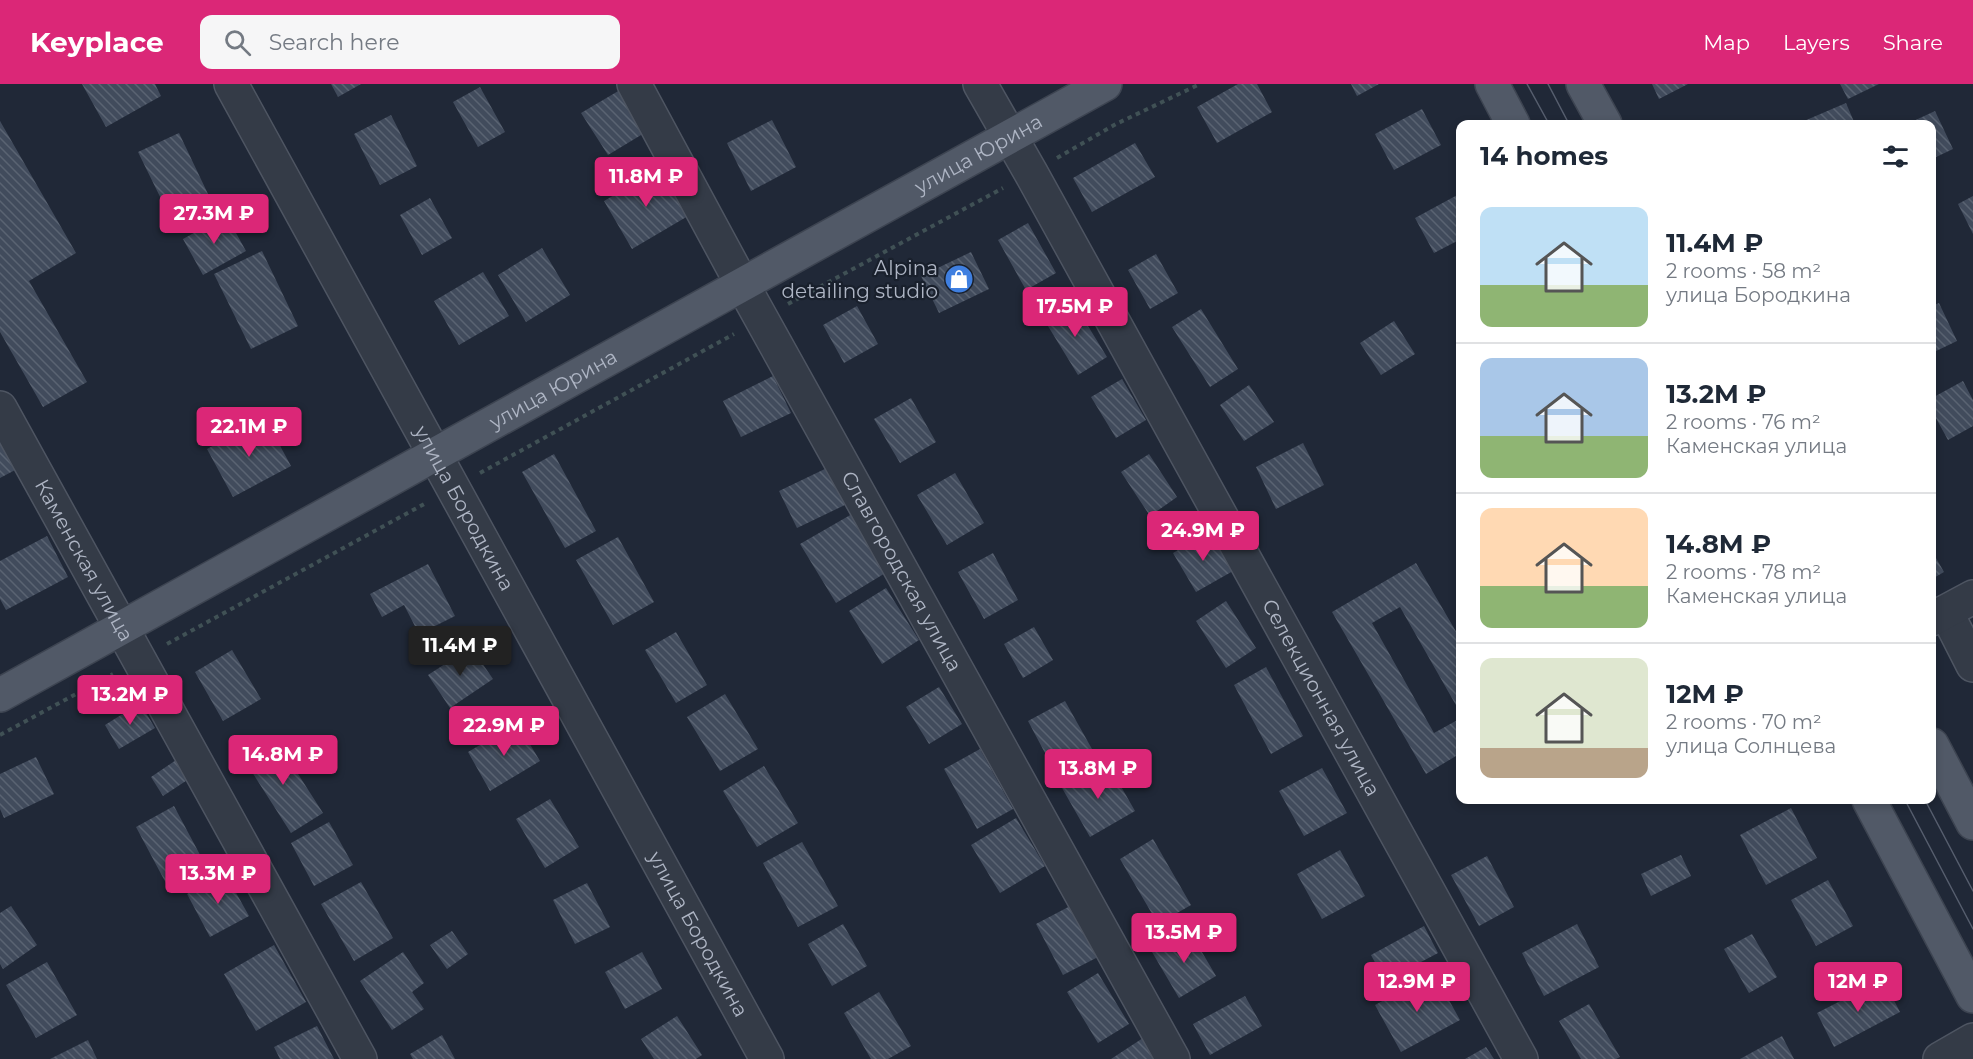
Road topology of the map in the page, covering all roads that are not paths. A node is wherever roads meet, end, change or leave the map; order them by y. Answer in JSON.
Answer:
{"nodes":[{"id":1,"x":231,"y":84,"type":"edge"},
{"id":2,"x":634,"y":84,"type":"edge"},
{"id":3,"x":980,"y":84,"type":"edge"},
{"id":4,"x":1105,"y":84,"type":"edge"},
{"id":5,"x":1492,"y":84,"type":"edge"},
{"id":6,"x":1583,"y":84,"type":"edge"},
{"id":7,"x":1511,"y":120,"type":"edge"},
{"id":8,"x":1603,"y":120,"type":"edge"},
{"id":9,"x":1010,"y":136,"type":"junction"},
{"id":10,"x":742,"y":284,"type":"junction"},
{"id":11,"x":0,"y":408,"type":"edge"},
{"id":12,"x":435,"y":455,"type":"junction"},
{"id":13,"x":1950,"y":609,"type":"edge"},
{"id":14,"x":122,"y":628,"type":"junction"},
{"id":15,"x":1973,"y":665,"type":"edge"},
{"id":16,"x":0,"y":695,"type":"edge"},
{"id":17,"x":1936,"y":753,"type":"edge"},
{"id":18,"x":1871,"y":804,"type":"edge"},
{"id":19,"x":1973,"y":823,"type":"edge"},
{"id":20,"x":1973,"y":996,"type":"edge"},
{"id":21,"x":1973,"y":1040,"type":"edge"},
{"id":22,"x":360,"y":1059,"type":"edge"},
{"id":23,"x":767,"y":1059,"type":"edge"},
{"id":24,"x":1173,"y":1059,"type":"edge"},
{"id":25,"x":1521,"y":1059,"type":"edge"},
{"id":26,"x":1940,"y":1059,"type":"edge"}],
"edges":[{"from":1,"to":12,"type":"street","name":"улица Бородкина"},
{"from":2,"to":10,"type":"street","name":"Славгородская улица"},
{"from":3,"to":9,"type":"street","name":"Селекционная улица"},
{"from":4,"to":9,"type":"main road","name":"улица Юрина"},
{"from":5,"to":7,"type":"main road"},
{"from":6,"to":8,"type":"main road"},
{"from":9,"to":10,"type":"main road","name":"улица Юрина"},
{"from":9,"to":25,"type":"street","name":"Селекционная улица"},
{"from":10,"to":12,"type":"main road","name":"улица Юрина"},
{"from":10,"to":24,"type":"street","name":"Славгородская улица"},
{"from":11,"to":14,"type":"street","name":"Каменская улица"},
{"from":12,"to":14,"type":"main road","name":"улица Юрина"},
{"from":12,"to":23,"type":"street","name":"улица Бородкина"},
{"from":13,"to":15,"type":"street"},
{"from":14,"to":16,"type":"main road","name":"улица Юрина"},
{"from":14,"to":22,"type":"street","name":"Каменская улица"},
{"from":17,"to":19,"type":"main road"},
{"from":18,"to":20,"type":"main road"},
{"from":21,"to":26,"type":"street"}]}
